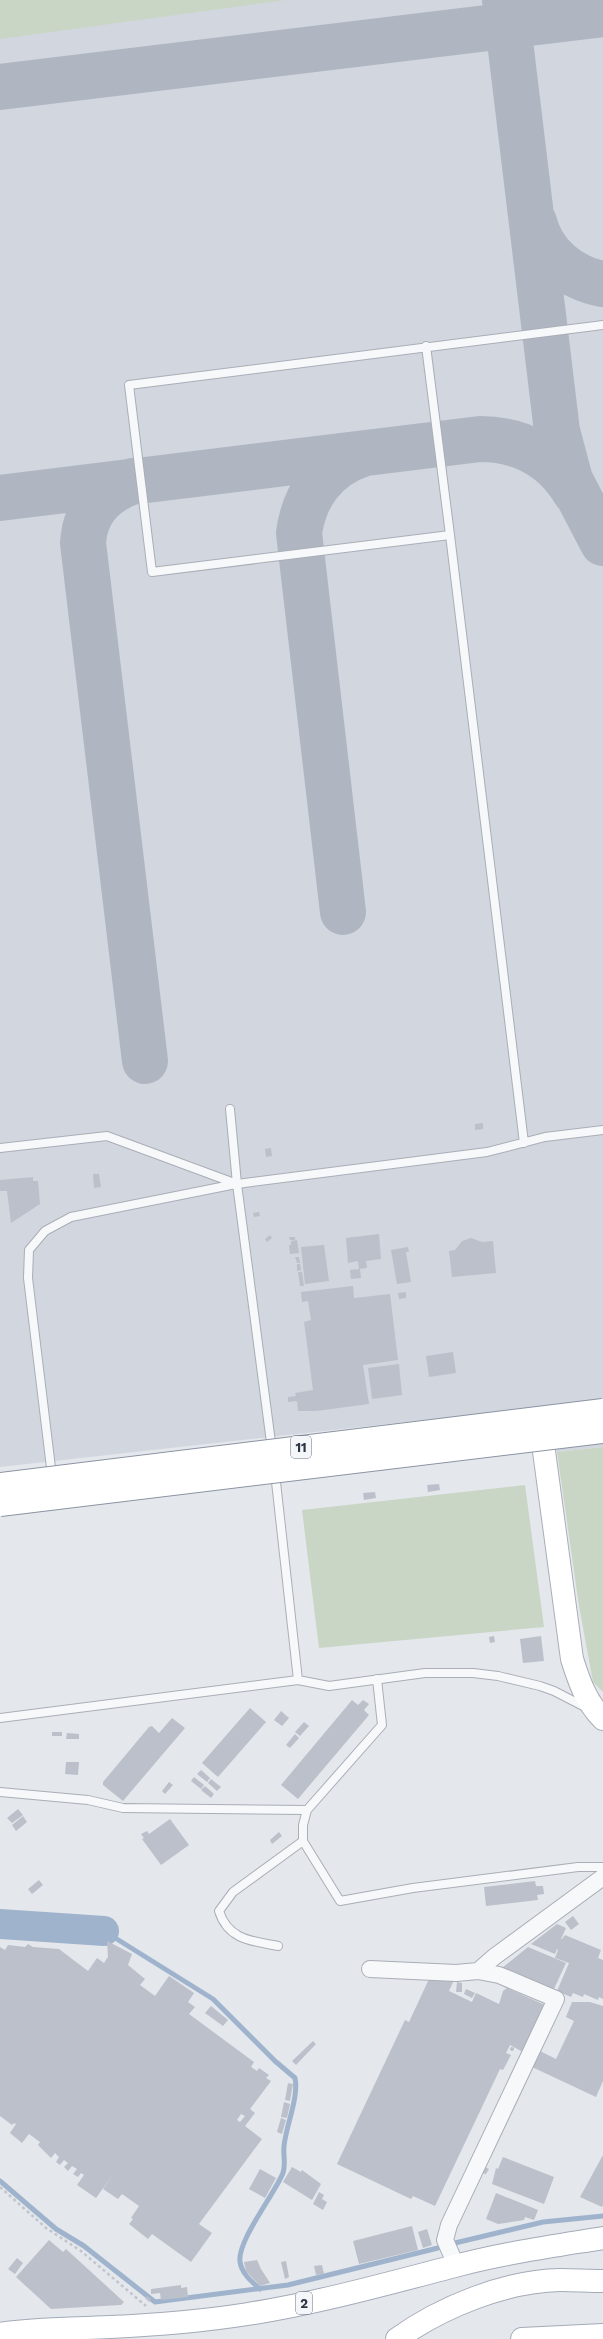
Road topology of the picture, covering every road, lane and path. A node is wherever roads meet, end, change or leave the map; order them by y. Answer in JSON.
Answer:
{"nodes":[{"id":1,"x":603,"y":325,"type":"edge"},
{"id":2,"x":426,"y":346,"type":"junction"},
{"id":3,"x":450,"y":535,"type":"junction"},
{"id":4,"x":230,"y":1109,"type":"dead end"},
{"id":5,"x":603,"y":1130,"type":"edge"},
{"id":6,"x":524,"y":1143,"type":"junction"},
{"id":7,"x":0,"y":1148,"type":"edge"},
{"id":8,"x":237,"y":1184,"type":"junction"},
{"id":9,"x":603,"y":1410,"type":"edge"},
{"id":10,"x":603,"y":1432,"type":"edge"},
{"id":11,"x":273,"y":1461,"type":"junction"},
{"id":12,"x":0,"y":1484,"type":"edge"},
{"id":13,"x":54,"y":1489,"type":"junction"},
{"id":14,"x":0,"y":1496,"type":"edge"},
{"id":15,"x":0,"y":1505,"type":"edge"},
{"id":16,"x":377,"y":1679,"type":"junction"},
{"id":17,"x":298,"y":1680,"type":"junction"},
{"id":18,"x":600,"y":1716,"type":"edge"},
{"id":19,"x":0,"y":1718,"type":"edge"},
{"id":20,"x":0,"y":1792,"type":"edge"},
{"id":21,"x":307,"y":1810,"type":"junction"},
{"id":22,"x":303,"y":1841,"type":"junction"},
{"id":23,"x":603,"y":1867,"type":"edge"},
{"id":24,"x":603,"y":1877,"type":"edge"},
{"id":25,"x":278,"y":1946,"type":"dead end"},
{"id":26,"x":370,"y":1969,"type":"dead end"},
{"id":27,"x":478,"y":1971,"type":"junction"},
{"id":28,"x":0,"y":2187,"type":"edge"},
{"id":29,"x":603,"y":2238,"type":"edge"},
{"id":30,"x":603,"y":2249,"type":"edge"},
{"id":31,"x":456,"y":2265,"type":"junction"},
{"id":32,"x":603,"y":2281,"type":"edge"},
{"id":33,"x":150,"y":2310,"type":"dead end"},
{"id":34,"x":406,"y":2333,"type":"edge"},
{"id":35,"x":0,"y":2334,"type":"edge"},
{"id":36,"x":603,"y":2335,"type":"edge"},
{"id":37,"x":0,"y":2338,"type":"edge"},
{"id":38,"x":12,"y":2339,"type":"edge"},
{"id":39,"x":126,"y":2339,"type":"edge"},
{"id":40,"x":522,"y":2339,"type":"edge"}],
"edges":[{"from":1,"to":2,"type":"lane"},
{"from":2,"to":3,"type":"lane"},
{"from":2,"to":3,"type":"lane"},
{"from":3,"to":6,"type":"lane"},
{"from":4,"to":8,"type":"lane"},
{"from":5,"to":6,"type":"lane"},
{"from":6,"to":8,"type":"lane"},
{"from":7,"to":8,"type":"lane"},
{"from":8,"to":11,"type":"lane"},
{"from":8,"to":13,"type":"lane"},
{"from":9,"to":12,"type":"main road","number":"11","bridge":true},
{"from":10,"to":15,"type":"main road","number":"11","bridge":true},
{"from":11,"to":13,"type":"main road"},
{"from":11,"to":17,"type":"lane"},
{"from":11,"to":18,"type":"main road"},
{"from":13,"to":14,"type":"main road"},
{"from":16,"to":17,"type":"lane"},
{"from":16,"to":18,"type":"lane"},
{"from":16,"to":21,"type":"lane"},
{"from":17,"to":19,"type":"lane"},
{"from":20,"to":21,"type":"lane"},
{"from":21,"to":22,"type":"lane"},
{"from":22,"to":23,"type":"lane"},
{"from":22,"to":25,"type":"lane"},
{"from":24,"to":27,"type":"street"},
{"from":26,"to":27,"type":"street"},
{"from":27,"to":31,"type":"street"},
{"from":28,"to":33,"type":"path"},
{"from":29,"to":31,"type":"main road","number":"2"},
{"from":30,"to":39,"type":"main road","number":"2"},
{"from":31,"to":35,"type":"main road","number":"2"},
{"from":32,"to":34,"type":"main road"},
{"from":36,"to":40,"type":"main road"},
{"from":37,"to":38,"type":"main road"}]}
